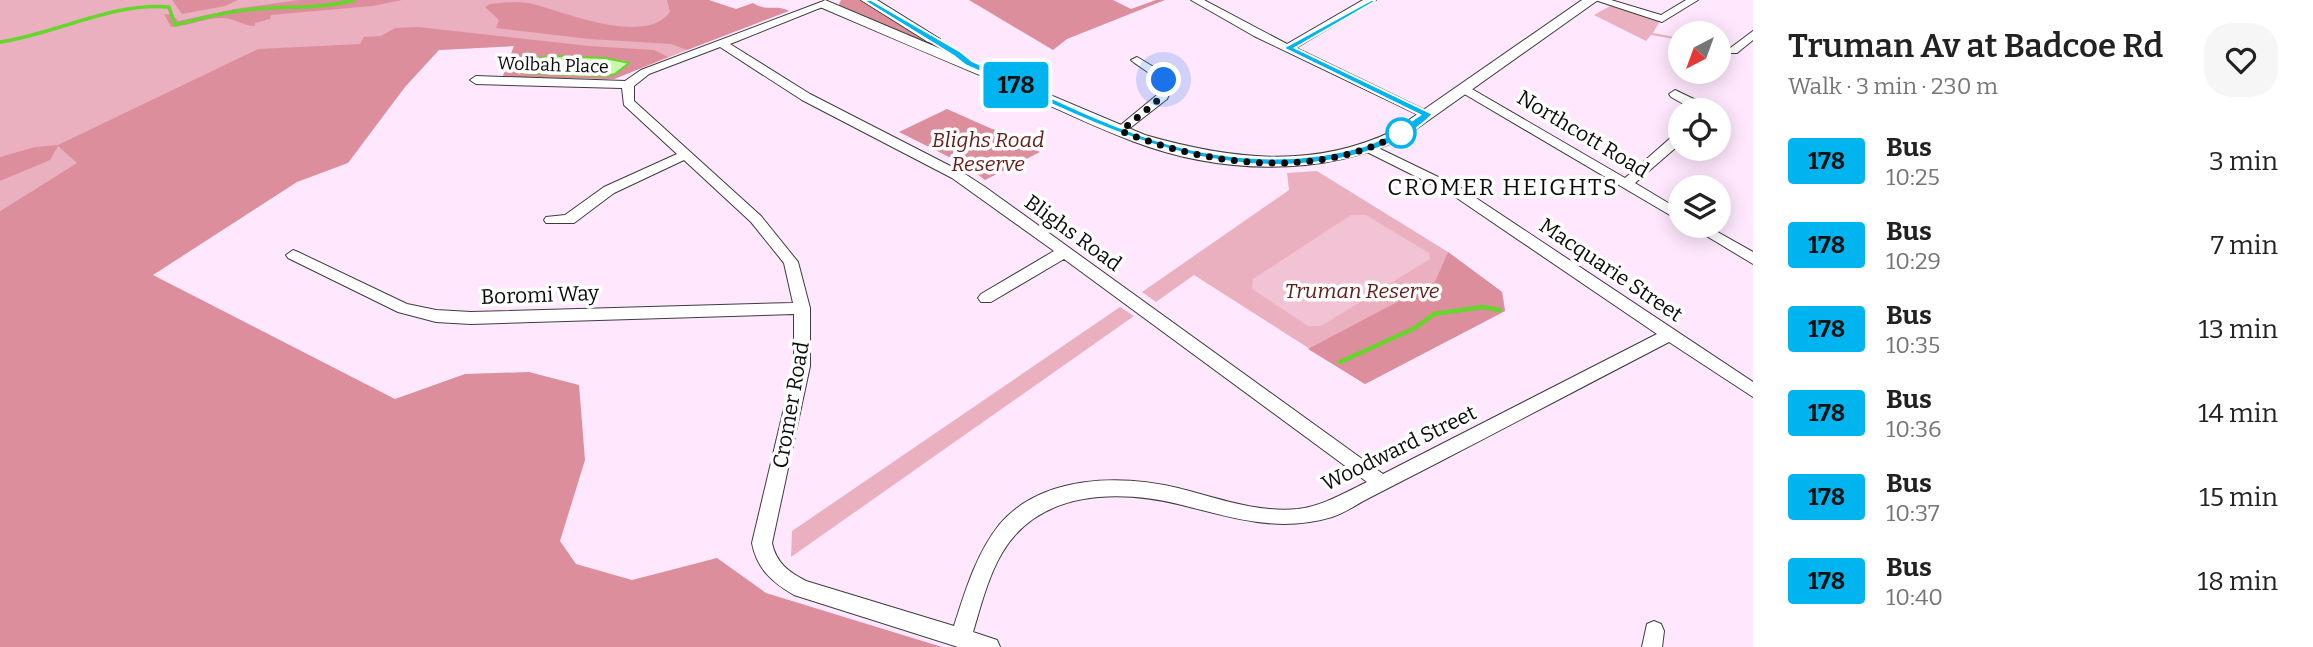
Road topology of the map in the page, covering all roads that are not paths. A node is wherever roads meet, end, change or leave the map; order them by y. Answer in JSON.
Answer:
{"nodes":[{"id":1,"x":868,"y":0,"type":"edge"},
{"id":2,"x":1196,"y":0,"type":"edge"},
{"id":3,"x":1591,"y":0,"type":"edge"},
{"id":4,"x":1600,"y":0,"type":"edge"},
{"id":5,"x":1692,"y":0,"type":"edge"},
{"id":6,"x":1365,"y":1,"type":"edge"},
{"id":7,"x":828,"y":2,"type":"edge"},
{"id":8,"x":1753,"y":33,"type":"edge"},
{"id":9,"x":721,"y":43,"type":"junction"},
{"id":10,"x":1287,"y":48,"type":"junction"},
{"id":11,"x":1733,"y":51,"type":"dead end"},
{"id":12,"x":1137,"y":60,"type":"dead end"},
{"id":13,"x":968,"y":63,"type":"junction"},
{"id":14,"x":476,"y":80,"type":"dead end"},
{"id":15,"x":628,"y":85,"type":"junction"},
{"id":16,"x":1465,"y":89,"type":"junction"},
{"id":17,"x":1675,"y":94,"type":"dead end"},
{"id":18,"x":1683,"y":98,"type":"edge"},
{"id":19,"x":1427,"y":114,"type":"junction"},
{"id":20,"x":1121,"y":131,"type":"junction"},
{"id":21,"x":1668,"y":147,"type":"edge"},
{"id":22,"x":1370,"y":148,"type":"junction"},
{"id":23,"x":685,"y":155,"type":"junction"},
{"id":24,"x":1626,"y":184,"type":"junction"},
{"id":25,"x":1668,"y":209,"type":"edge"},
{"id":26,"x":551,"y":220,"type":"dead end"},
{"id":27,"x":1717,"y":238,"type":"edge"},
{"id":28,"x":1064,"y":252,"type":"junction"},
{"id":29,"x":293,"y":255,"type":"dead end"},
{"id":30,"x":1753,"y":259,"type":"edge"},
{"id":31,"x":986,"y":298,"type":"dead end"},
{"id":32,"x":802,"y":308,"type":"junction"},
{"id":33,"x":1670,"y":335,"type":"junction"},
{"id":34,"x":1753,"y":391,"type":"edge"},
{"id":35,"x":1383,"y":484,"type":"junction"},
{"id":36,"x":961,"y":638,"type":"junction"},
{"id":37,"x":990,"y":647,"type":"edge"}],
"edges":[{"from":1,"to":13,"type":"street"},
{"from":2,"to":10,"type":"street"},
{"from":3,"to":16,"type":"street"},
{"from":4,"to":5,"type":"street"},
{"from":6,"to":10,"type":"street"},
{"from":7,"to":9,"type":"street"},
{"from":7,"to":13,"type":"street"},
{"from":8,"to":11,"type":"street"},
{"from":9,"to":15,"type":"street"},
{"from":9,"to":28,"type":"street","name":"Blighs Road"},
{"from":10,"to":19,"type":"street"},
{"from":12,"to":20,"type":"street"},
{"from":13,"to":20,"type":"street"},
{"from":14,"to":15,"type":"street","name":"Wolbah Place"},
{"from":15,"to":23,"type":"street","name":"Cromer Road"},
{"from":16,"to":19,"type":"street"},
{"from":16,"to":24,"type":"street","name":"Northcott Road"},
{"from":17,"to":18,"type":"street"},
{"from":19,"to":22,"type":"street"},
{"from":20,"to":22,"type":"street"},
{"from":21,"to":24,"type":"street"},
{"from":22,"to":33,"type":"street","name":"Macquarie Street"},
{"from":23,"to":26,"type":"street"},
{"from":23,"to":32,"type":"street","name":"Cromer Road"},
{"from":24,"to":25,"type":"street","name":"Northcott Road"},
{"from":27,"to":30,"type":"street"},
{"from":28,"to":31,"type":"street"},
{"from":28,"to":35,"type":"street","name":"Blighs Road"},
{"from":29,"to":32,"type":"street","name":"Boromi Way"},
{"from":32,"to":36,"type":"street","name":"Cromer Road"},
{"from":33,"to":34,"type":"street","name":"Macquarie Street"},
{"from":33,"to":35,"type":"street","name":"Woodward Street"},
{"from":35,"to":36,"type":"street","name":"Woodward Street"},
{"from":36,"to":37,"type":"street","name":"Cromer Road"}]}
